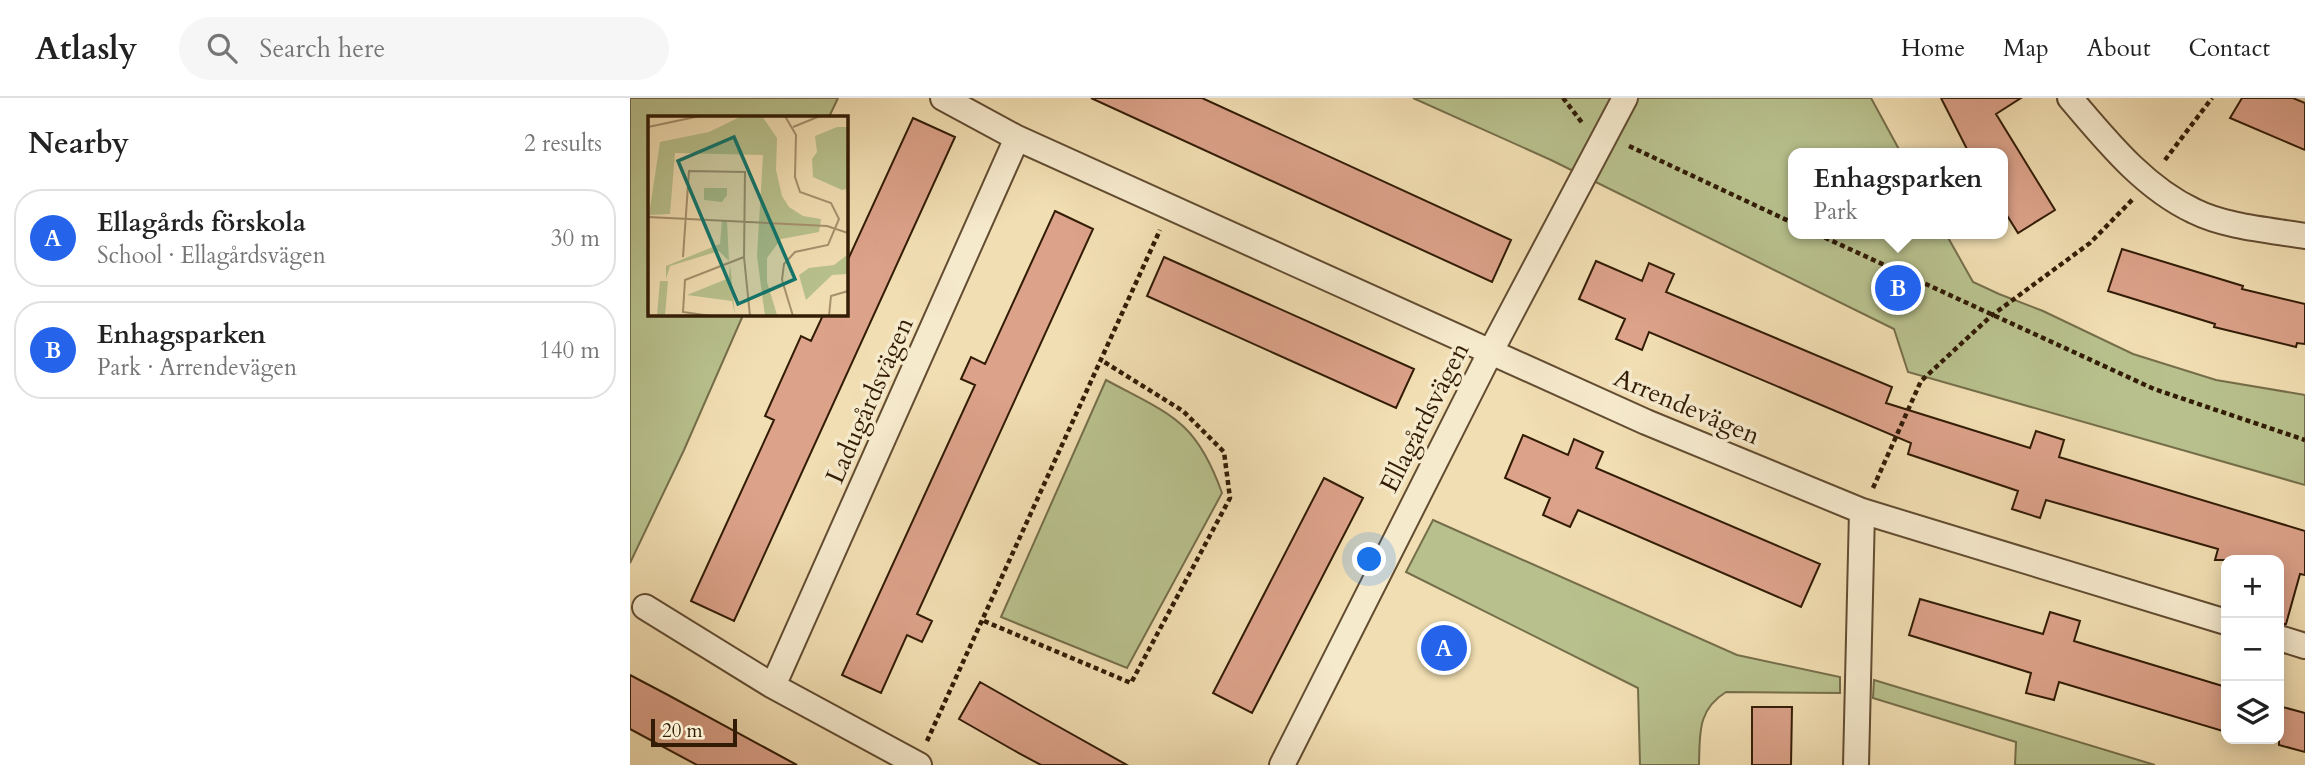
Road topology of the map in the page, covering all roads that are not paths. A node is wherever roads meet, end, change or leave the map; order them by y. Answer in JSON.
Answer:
{"nodes":[{"id":1,"x":943,"y":98,"type":"edge"},
{"id":2,"x":1625,"y":98,"type":"edge"},
{"id":3,"x":2070,"y":98,"type":"edge"},
{"id":4,"x":1017,"y":138,"type":"junction"},
{"id":5,"x":2305,"y":236,"type":"edge"},
{"id":6,"x":1491,"y":351,"type":"junction"},
{"id":7,"x":1862,"y":511,"type":"junction"},
{"id":8,"x":645,"y":607,"type":"dead end"},
{"id":9,"x":2221,"y":620,"type":"edge"},
{"id":10,"x":2284,"y":640,"type":"edge"},
{"id":11,"x":2305,"y":646,"type":"edge"},
{"id":12,"x":773,"y":686,"type":"junction"},
{"id":13,"x":917,"y":764,"type":"edge"},
{"id":14,"x":1282,"y":765,"type":"edge"},
{"id":15,"x":1856,"y":765,"type":"edge"}],
"edges":[{"from":1,"to":4,"type":"street"},
{"from":2,"to":6,"type":"street","name":"Ellagårdsvägen"},
{"from":3,"to":5,"type":"street"},
{"from":4,"to":6,"type":"street"},
{"from":4,"to":12,"type":"street","name":"Ladugårdsvägen"},
{"from":6,"to":7,"type":"street","name":"Arrendevägen"},
{"from":6,"to":14,"type":"street","name":"Ellagårdsvägen"},
{"from":7,"to":9,"type":"street","name":"Arrendevägen"},
{"from":7,"to":15,"type":"street"},
{"from":8,"to":12,"type":"street"},
{"from":10,"to":11,"type":"street"},
{"from":12,"to":13,"type":"street"}]}
